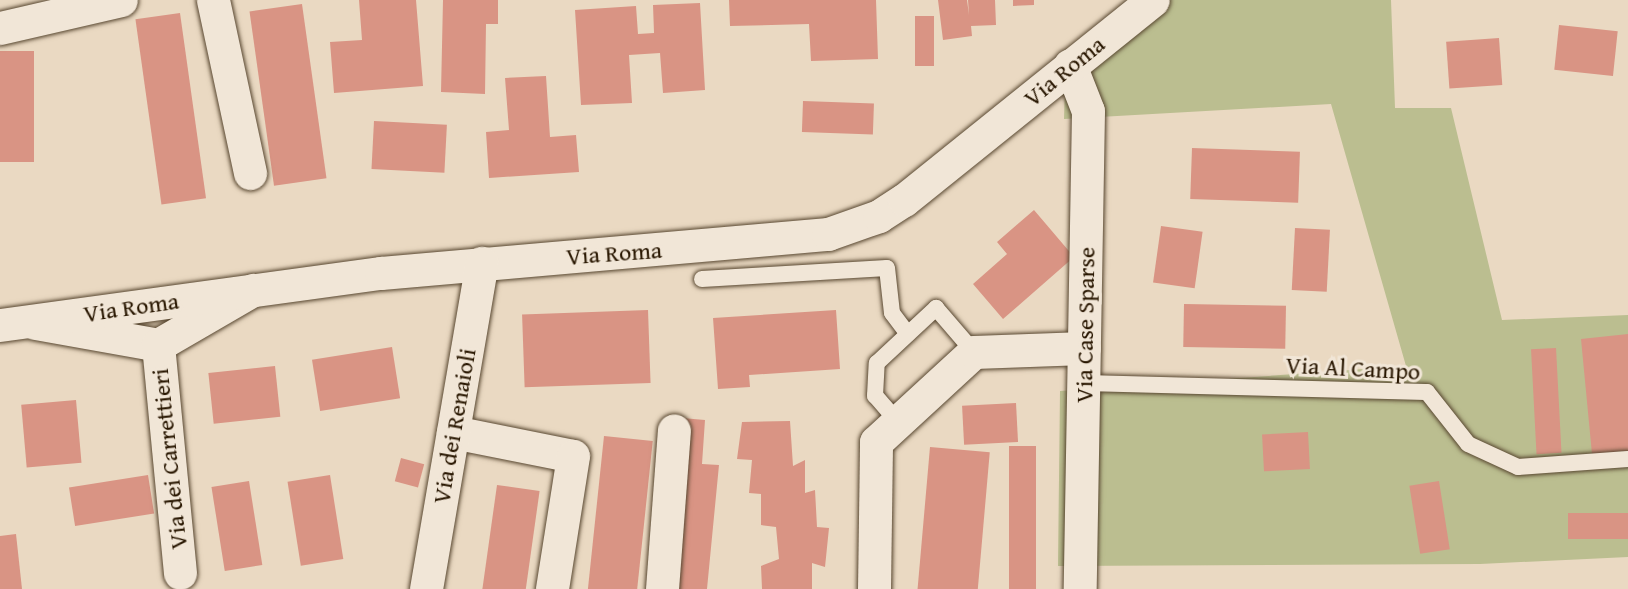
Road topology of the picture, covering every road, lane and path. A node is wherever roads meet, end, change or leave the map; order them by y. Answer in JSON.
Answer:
{"nodes":[{"id":1,"x":121,"y":0,"type":"edge"},
{"id":2,"x":213,"y":0,"type":"edge"},
{"id":3,"x":1153,"y":0,"type":"edge"},
{"id":4,"x":0,"y":28,"type":"edge"},
{"id":5,"x":1070,"y":65,"type":"junction"},
{"id":6,"x":250,"y":173,"type":"dead end"},
{"id":7,"x":482,"y":263,"type":"junction"},
{"id":8,"x":702,"y":279,"type":"dead end"},
{"id":9,"x":253,"y":290,"type":"junction"},
{"id":10,"x":12,"y":323,"type":"edge"},
{"id":11,"x":908,"y":334,"type":"junction"},
{"id":12,"x":158,"y":345,"type":"junction"},
{"id":13,"x":1084,"y":348,"type":"junction"},
{"id":14,"x":974,"y":352,"type":"junction"},
{"id":15,"x":1084,"y":383,"type":"junction"},
{"id":16,"x":898,"y":422,"type":"junction"},
{"id":17,"x":674,"y":430,"type":"dead end"},
{"id":18,"x":453,"y":432,"type":"junction"},
{"id":19,"x":1628,"y":459,"type":"edge"},
{"id":20,"x":180,"y":573,"type":"dead end"},
{"id":21,"x":426,"y":589,"type":"edge"},
{"id":22,"x":552,"y":589,"type":"edge"},
{"id":23,"x":662,"y":589,"type":"edge"},
{"id":24,"x":874,"y":589,"type":"edge"},
{"id":25,"x":1080,"y":589,"type":"edge"}],
"edges":[{"from":1,"to":4,"type":"street"},
{"from":2,"to":6,"type":"street"},
{"from":3,"to":5,"type":"street","name":"Via Roma"},
{"from":5,"to":7,"type":"street","name":"Via Roma"},
{"from":5,"to":13,"type":"street","name":"Via Case Sparse"},
{"from":7,"to":9,"type":"street","name":"Via Roma"},
{"from":7,"to":18,"type":"street","name":"Via dei Renaioli"},
{"from":8,"to":11,"type":"lane"},
{"from":9,"to":10,"type":"street","name":"Via Roma"},
{"from":9,"to":12,"type":"street","name":"Via dei Carrettieri"},
{"from":10,"to":12,"type":"street","name":"Via dei Carrettieri"},
{"from":11,"to":14,"type":"lane"},
{"from":11,"to":16,"type":"lane"},
{"from":12,"to":20,"type":"street","name":"Via dei Carrettieri"},
{"from":13,"to":14,"type":"street"},
{"from":13,"to":15,"type":"street","name":"Via Case Sparse"},
{"from":14,"to":16,"type":"street"},
{"from":15,"to":19,"type":"lane","name":"Via Al Campo"},
{"from":15,"to":25,"type":"street","name":"Via Case Sparse"},
{"from":16,"to":24,"type":"street"},
{"from":17,"to":23,"type":"street"},
{"from":18,"to":21,"type":"street","name":"Via dei Renaioli"},
{"from":18,"to":22,"type":"street"}]}
